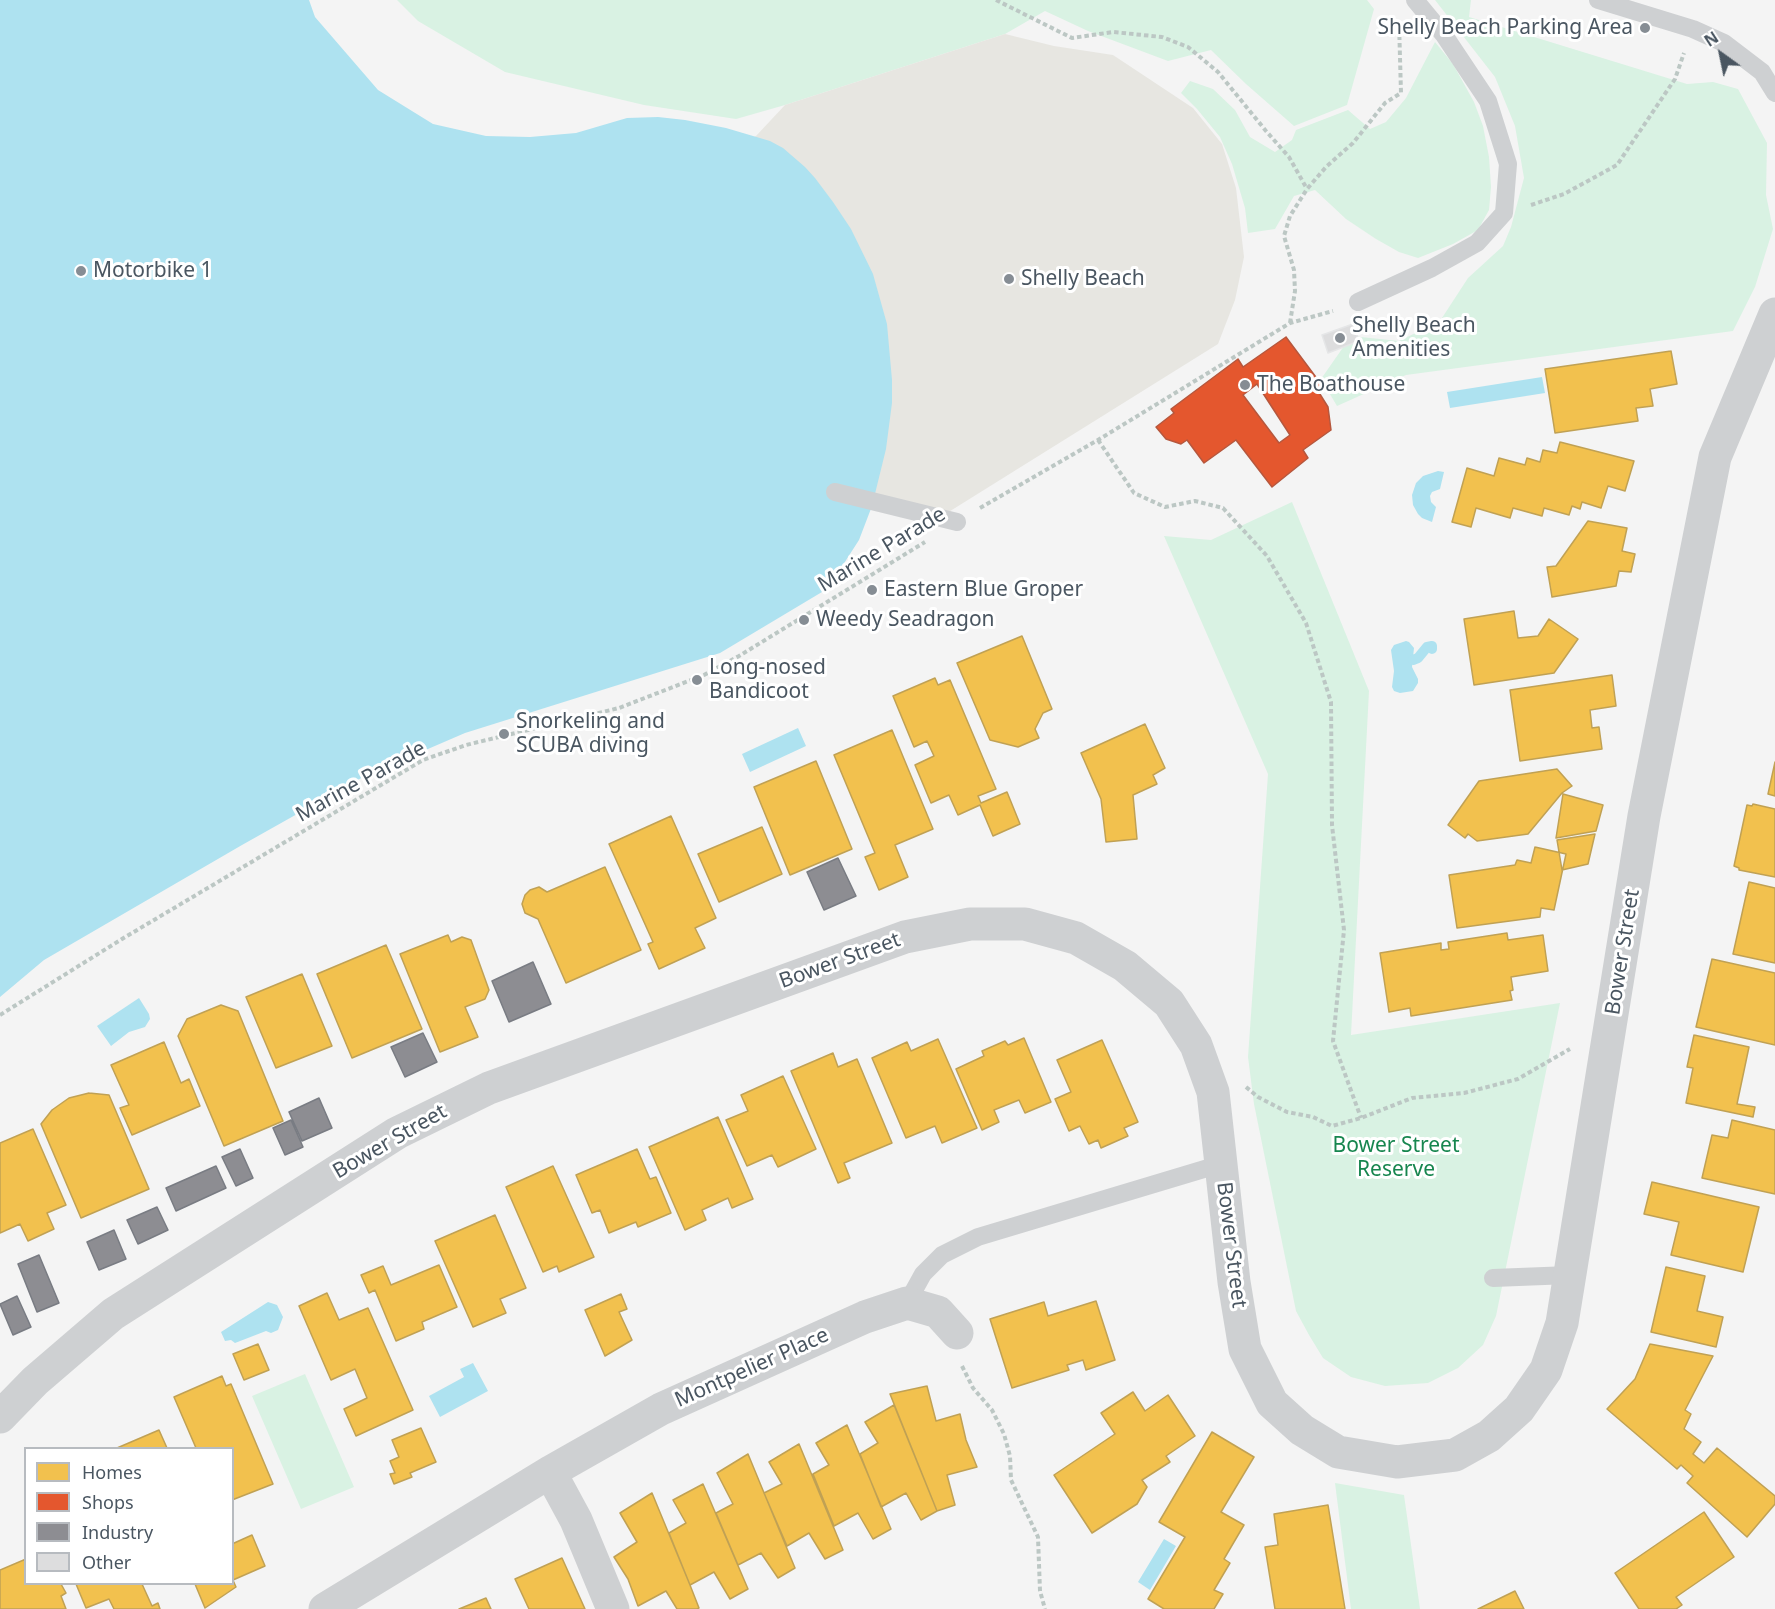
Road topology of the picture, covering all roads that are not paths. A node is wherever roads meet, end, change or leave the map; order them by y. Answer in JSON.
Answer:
{"nodes":[{"id":1,"x":1415,"y":0,"type":"edge"},
{"id":2,"x":1598,"y":0,"type":"edge"},
{"id":3,"x":1768,"y":71,"type":"edge"},
{"id":4,"x":1775,"y":93,"type":"edge"},
{"id":5,"x":1358,"y":302,"type":"road end"},
{"id":6,"x":1775,"y":314,"type":"edge"},
{"id":7,"x":835,"y":492,"type":"dead end"},
{"id":8,"x":957,"y":522,"type":"road end"},
{"id":9,"x":1221,"y":1164,"type":"junction"},
{"id":10,"x":1570,"y":1275,"type":"junction"},
{"id":11,"x":1493,"y":1278,"type":"dead end"},
{"id":12,"x":907,"y":1303,"type":"junction"},
{"id":13,"x":957,"y":1333,"type":"road end"},
{"id":14,"x":0,"y":1417,"type":"edge"},
{"id":15,"x":550,"y":1472,"type":"junction"},
{"id":16,"x":325,"y":1609,"type":"edge"},
{"id":17,"x":613,"y":1609,"type":"edge"}],
"edges":[{"from":1,"to":5,"type":"lane"},
{"from":2,"to":3,"type":"lane"},
{"from":3,"to":4,"type":"lane"},
{"from":6,"to":10,"type":"street","name":"Bower Street"},
{"from":7,"to":8,"type":"lane"},
{"from":9,"to":10,"type":"street","name":"Bower Street"},
{"from":9,"to":12,"type":"lane"},
{"from":9,"to":14,"type":"street","name":"Bower Street"},
{"from":10,"to":11,"type":"lane"},
{"from":12,"to":13,"type":"street"},
{"from":12,"to":15,"type":"street","name":"Montpelier Place"},
{"from":15,"to":16,"type":"street","name":"Montpelier Place"},
{"from":15,"to":17,"type":"street"}]}
